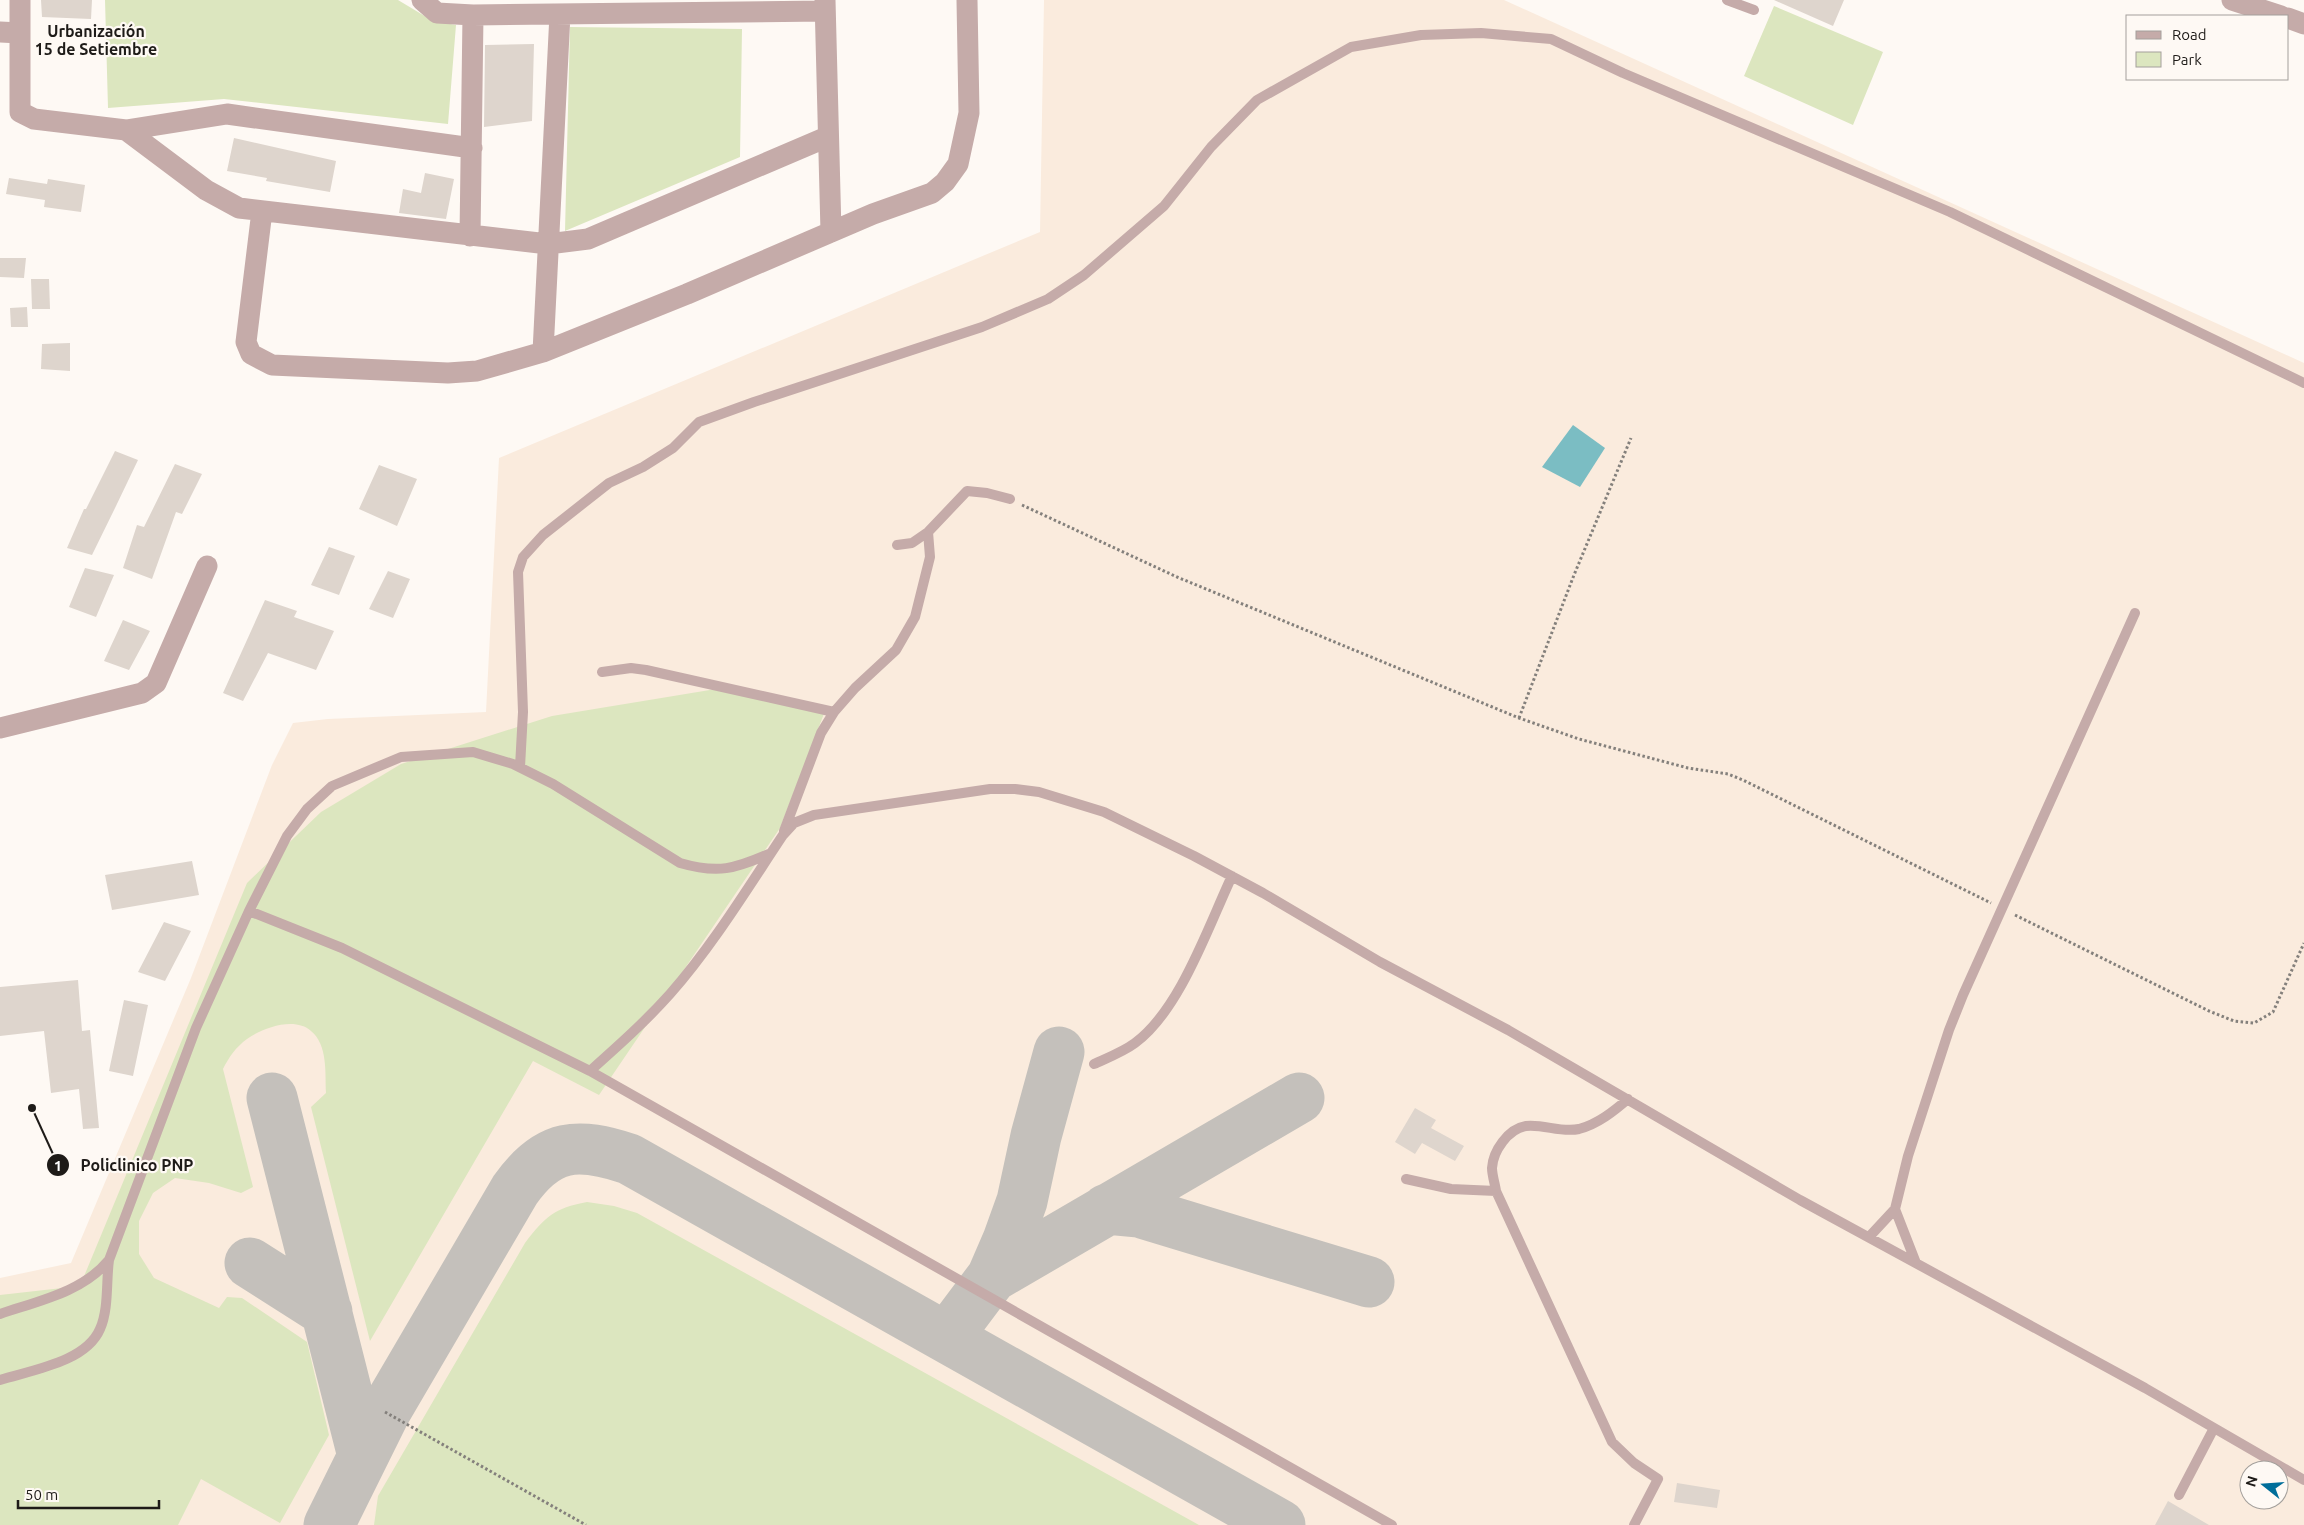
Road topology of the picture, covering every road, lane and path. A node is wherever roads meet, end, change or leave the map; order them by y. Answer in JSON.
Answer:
{"nodes":[{"id":1,"x":20,"y":0,"type":"edge"},
{"id":2,"x":422,"y":0,"type":"edge"},
{"id":3,"x":967,"y":0,"type":"edge"},
{"id":4,"x":1727,"y":0,"type":"edge"},
{"id":5,"x":2232,"y":0,"type":"edge"},
{"id":6,"x":825,"y":6,"type":"edge"},
{"id":7,"x":1754,"y":10,"type":"dead end"},
{"id":8,"x":560,"y":14,"type":"junction"},
{"id":9,"x":473,"y":15,"type":"junction"},
{"id":10,"x":2278,"y":15,"type":"edge"},
{"id":11,"x":2289,"y":18,"type":"edge"},
{"id":12,"x":2304,"y":24,"type":"edge"},
{"id":13,"x":10,"y":32,"type":"edge"},
{"id":14,"x":10,"y":54,"type":"edge"},
{"id":15,"x":126,"y":130,"type":"junction"},
{"id":16,"x":828,"y":137,"type":"junction"},
{"id":17,"x":472,"y":148,"type":"junction"},
{"id":18,"x":262,"y":211,"type":"junction"},
{"id":19,"x":831,"y":232,"type":"junction"},
{"id":20,"x":470,"y":236,"type":"junction"},
{"id":21,"x":548,"y":244,"type":"junction"},
{"id":22,"x":542,"y":352,"type":"junction"},
{"id":23,"x":2304,"y":383,"type":"edge"},
{"id":24,"x":1631,"y":438,"type":"dead end"},
{"id":25,"x":1010,"y":499,"type":"joint"},
{"id":26,"x":928,"y":532,"type":"junction"},
{"id":27,"x":897,"y":545,"type":"dead end"},
{"id":28,"x":208,"y":566,"type":"dead end"},
{"id":29,"x":2135,"y":613,"type":"dead end"},
{"id":30,"x":602,"y":672,"type":"dead end"},
{"id":31,"x":834,"y":712,"type":"junction"},
{"id":32,"x":1519,"y":718,"type":"junction"},
{"id":33,"x":0,"y":728,"type":"edge"},
{"id":34,"x":520,"y":768,"type":"junction"},
{"id":35,"x":783,"y":835,"type":"junction"},
{"id":36,"x":771,"y":853,"type":"junction"},
{"id":37,"x":1232,"y":876,"type":"junction"},
{"id":38,"x":2003,"y":909,"type":"junction"},
{"id":39,"x":248,"y":911,"type":"junction"},
{"id":40,"x":2304,"y":943,"type":"edge"},
{"id":41,"x":1094,"y":1064,"type":"dead end"},
{"id":42,"x":590,"y":1071,"type":"junction"},
{"id":43,"x":1628,"y":1099,"type":"junction"},
{"id":44,"x":1406,"y":1179,"type":"dead end"},
{"id":45,"x":1496,"y":1191,"type":"junction"},
{"id":46,"x":1895,"y":1209,"type":"junction"},
{"id":47,"x":1870,"y":1237,"type":"junction"},
{"id":48,"x":109,"y":1260,"type":"junction"},
{"id":49,"x":1916,"y":1263,"type":"junction"},
{"id":50,"x":0,"y":1314,"type":"edge"},
{"id":51,"x":0,"y":1380,"type":"edge"},
{"id":52,"x":385,"y":1412,"type":"dead end"},
{"id":53,"x":2214,"y":1428,"type":"junction"},
{"id":54,"x":2304,"y":1480,"type":"edge"},
{"id":55,"x":2179,"y":1495,"type":"dead end"},
{"id":56,"x":586,"y":1525,"type":"edge"},
{"id":57,"x":1392,"y":1525,"type":"edge"},
{"id":58,"x":1634,"y":1525,"type":"edge"}],
"edges":[{"from":1,"to":13,"type":"street"},
{"from":2,"to":9,"type":"street"},
{"from":3,"to":19,"type":"street"},
{"from":4,"to":7,"type":"lane"},
{"from":5,"to":10,"type":"street"},
{"from":6,"to":8,"type":"street"},
{"from":6,"to":16,"type":"street"},
{"from":8,"to":9,"type":"street"},
{"from":8,"to":21,"type":"street"},
{"from":9,"to":17,"type":"street"},
{"from":11,"to":12,"type":"street"},
{"from":13,"to":14,"type":"street"},
{"from":14,"to":15,"type":"street"},
{"from":15,"to":17,"type":"street"},
{"from":15,"to":18,"type":"street"},
{"from":16,"to":19,"type":"street"},
{"from":16,"to":21,"type":"street"},
{"from":17,"to":20,"type":"street"},
{"from":18,"to":20,"type":"street"},
{"from":18,"to":22,"type":"street"},
{"from":19,"to":22,"type":"street"},
{"from":20,"to":21,"type":"street"},
{"from":21,"to":22,"type":"street"},
{"from":23,"to":34,"type":"lane"},
{"from":24,"to":32,"type":"path"},
{"from":25,"to":26,"type":"lane"},
{"from":25,"to":32,"type":"path"},
{"from":26,"to":27,"type":"lane"},
{"from":26,"to":31,"type":"lane"},
{"from":28,"to":33,"type":"street"},
{"from":29,"to":38,"type":"lane"},
{"from":30,"to":31,"type":"lane"},
{"from":31,"to":35,"type":"lane"},
{"from":32,"to":38,"type":"path"},
{"from":34,"to":36,"type":"lane"},
{"from":34,"to":39,"type":"lane"},
{"from":35,"to":36,"type":"lane"},
{"from":35,"to":37,"type":"lane"},
{"from":36,"to":42,"type":"lane"},
{"from":37,"to":41,"type":"lane"},
{"from":37,"to":43,"type":"lane"},
{"from":38,"to":40,"type":"path"},
{"from":38,"to":46,"type":"lane"},
{"from":39,"to":42,"type":"lane"},
{"from":39,"to":48,"type":"lane"},
{"from":42,"to":57,"type":"lane"},
{"from":43,"to":45,"type":"lane"},
{"from":43,"to":47,"type":"lane"},
{"from":44,"to":45,"type":"lane"},
{"from":45,"to":58,"type":"lane"},
{"from":46,"to":47,"type":"lane"},
{"from":46,"to":49,"type":"lane"},
{"from":47,"to":49,"type":"lane"},
{"from":48,"to":50,"type":"lane"},
{"from":48,"to":51,"type":"lane"},
{"from":49,"to":53,"type":"lane"},
{"from":52,"to":56,"type":"path"},
{"from":53,"to":54,"type":"lane"},
{"from":53,"to":55,"type":"lane"}]}
